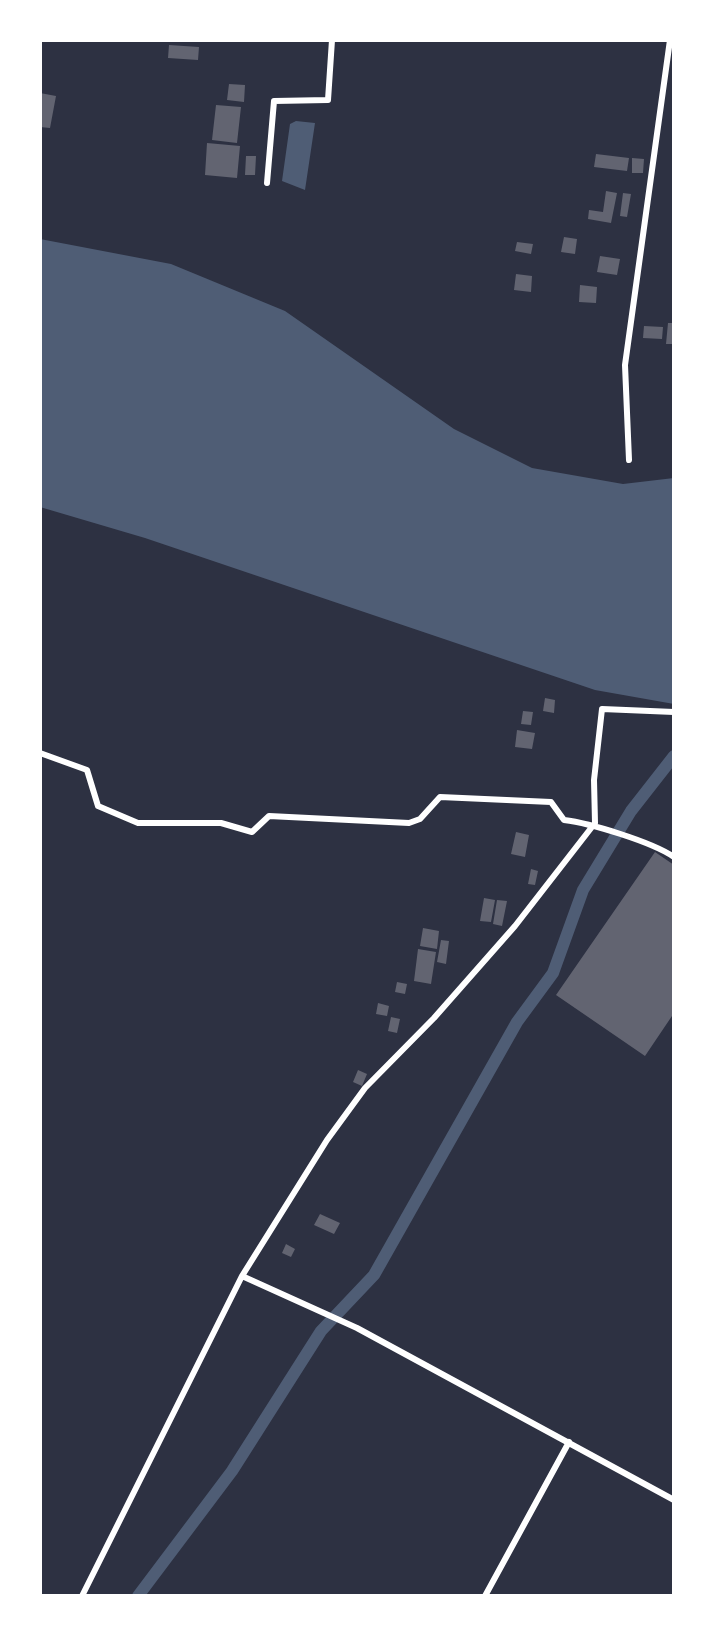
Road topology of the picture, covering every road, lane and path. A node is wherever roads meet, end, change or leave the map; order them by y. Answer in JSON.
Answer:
{"nodes":[{"id":1,"x":332,"y":40,"type":"edge"},
{"id":2,"x":670,"y":40,"type":"edge"},
{"id":3,"x":267,"y":183,"type":"dead end"},
{"id":4,"x":629,"y":460,"type":"dead end"},
{"id":5,"x":674,"y":712,"type":"edge"},
{"id":6,"x":40,"y":753,"type":"edge"},
{"id":7,"x":595,"y":823,"type":"junction"},
{"id":8,"x":674,"y":857,"type":"edge"},
{"id":9,"x":242,"y":1276,"type":"junction"},
{"id":10,"x":569,"y":1442,"type":"junction"},
{"id":11,"x":674,"y":1500,"type":"edge"},
{"id":12,"x":82,"y":1596,"type":"edge"},
{"id":13,"x":485,"y":1596,"type":"edge"}],
"edges":[{"from":1,"to":3,"type":"street"},
{"from":2,"to":4,"type":"street"},
{"from":5,"to":7,"type":"street"},
{"from":6,"to":7,"type":"street"},
{"from":7,"to":8,"type":"street"},
{"from":7,"to":9,"type":"street"},
{"from":9,"to":10,"type":"street"},
{"from":9,"to":12,"type":"street"},
{"from":10,"to":11,"type":"street"},
{"from":10,"to":13,"type":"street"}]}
